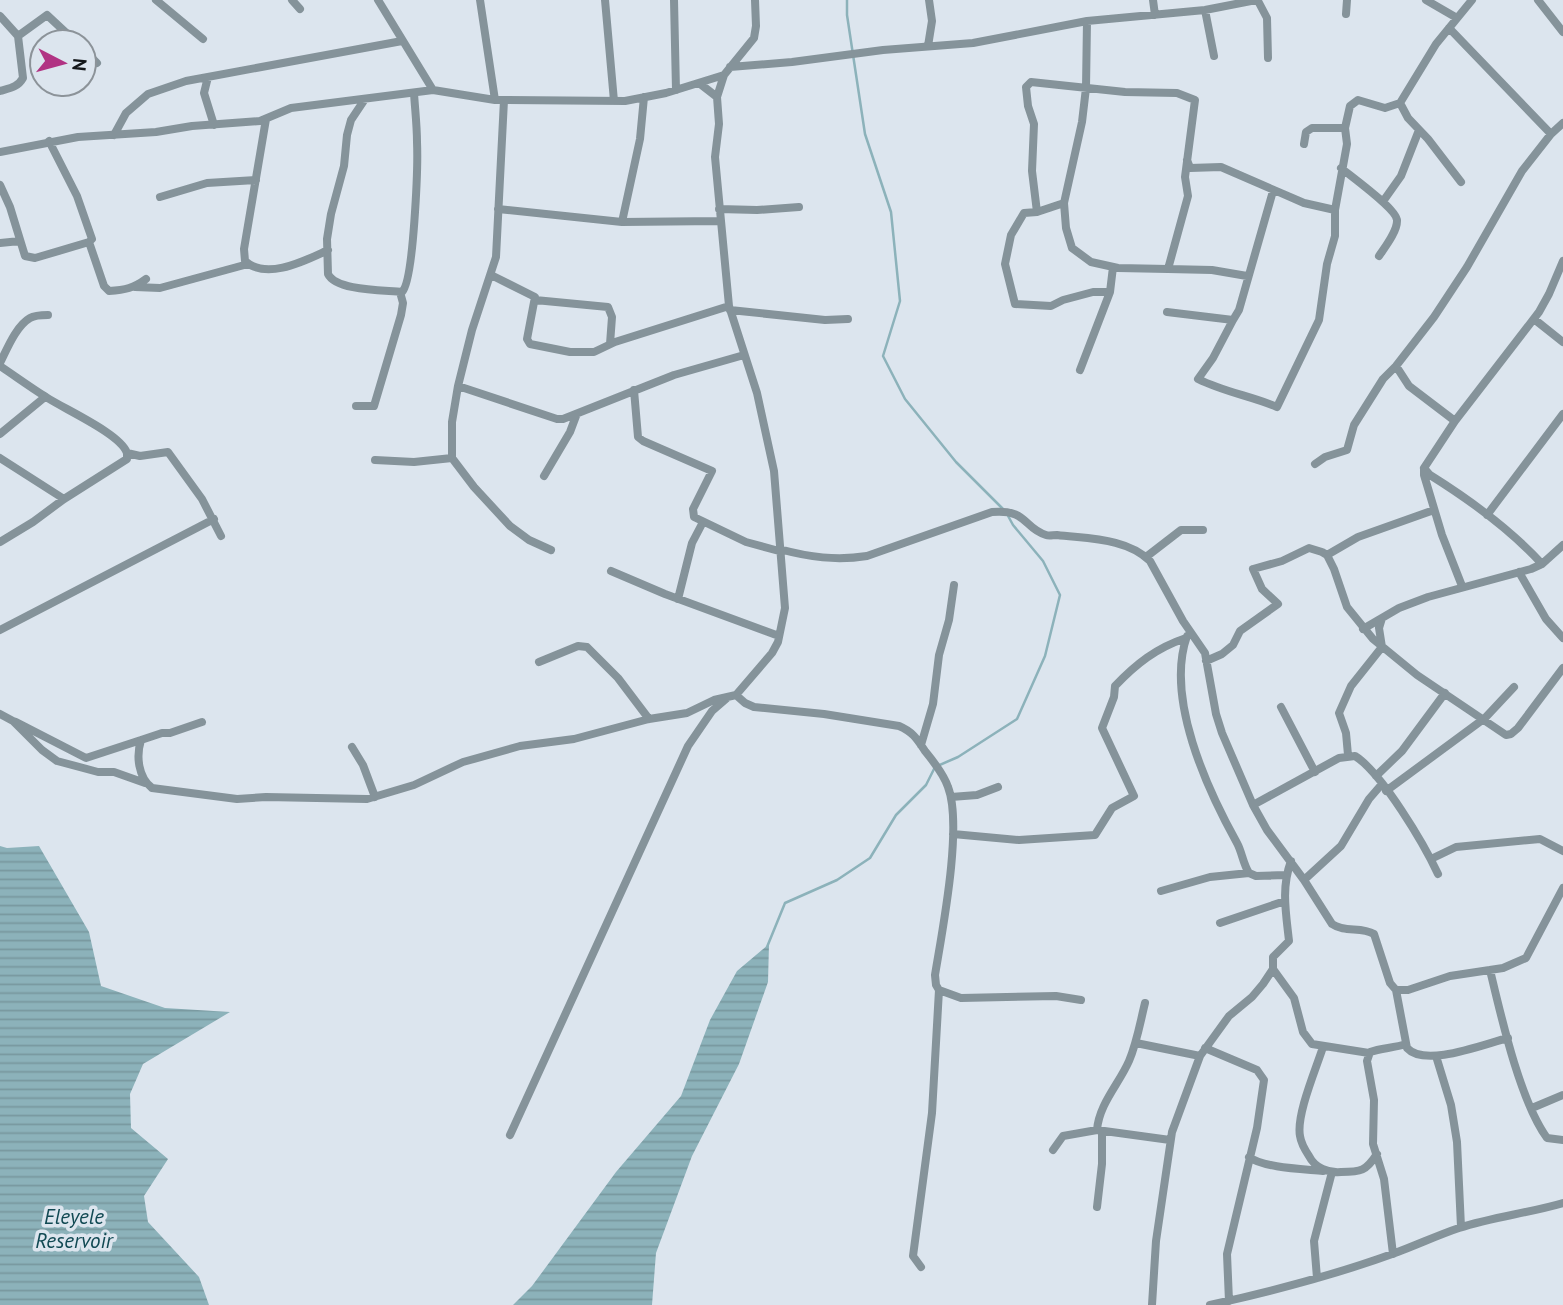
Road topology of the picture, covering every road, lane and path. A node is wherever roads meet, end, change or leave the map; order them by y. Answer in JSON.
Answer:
{"nodes":[{"id":1,"x":156,"y":0,"type":"edge"},
{"id":2,"x":292,"y":0,"type":"edge"},
{"id":3,"x":378,"y":0,"type":"edge"},
{"id":4,"x":480,"y":0,"type":"edge"},
{"id":5,"x":605,"y":0,"type":"edge"},
{"id":6,"x":674,"y":0,"type":"edge"},
{"id":7,"x":755,"y":0,"type":"edge"},
{"id":8,"x":929,"y":0,"type":"edge"},
{"id":9,"x":1153,"y":0,"type":"edge"},
{"id":10,"x":1196,"y":0,"type":"edge"},
{"id":11,"x":1253,"y":0,"type":"edge"},
{"id":12,"x":1347,"y":0,"type":"edge"},
{"id":13,"x":1426,"y":0,"type":"edge"},
{"id":14,"x":1472,"y":0,"type":"edge"},
{"id":15,"x":1538,"y":0,"type":"edge"},
{"id":16,"x":1224,"y":3,"type":"edge"},
{"id":17,"x":300,"y":9,"type":"dead end"},
{"id":18,"x":1205,"y":10,"type":"junction"},
{"id":19,"x":1195,"y":11,"type":"junction"},
{"id":20,"x":1155,"y":15,"type":"junction"},
{"id":21,"x":1346,"y":15,"type":"dead end"},
{"id":22,"x":0,"y":16,"type":"edge"},
{"id":23,"x":1457,"y":18,"type":"junction"},
{"id":24,"x":1087,"y":21,"type":"junction"},
{"id":25,"x":29,"y":28,"type":"edge"},
{"id":26,"x":61,"y":28,"type":"edge"},
{"id":27,"x":1449,"y":28,"type":"junction"},
{"id":28,"x":28,"y":29,"type":"edge"},
{"id":29,"x":1563,"y":32,"type":"edge"},
{"id":30,"x":18,"y":36,"type":"junction"},
{"id":31,"x":203,"y":40,"type":"dead end"},
{"id":32,"x":402,"y":41,"type":"junction"},
{"id":33,"x":928,"y":46,"type":"junction"},
{"id":34,"x":1214,"y":56,"type":"dead end"},
{"id":35,"x":1268,"y":58,"type":"dead end"},
{"id":36,"x":730,"y":67,"type":"junction"},
{"id":37,"x":724,"y":75,"type":"junction"},
{"id":38,"x":208,"y":76,"type":"junction"},
{"id":39,"x":187,"y":81,"type":"junction"},
{"id":40,"x":699,"y":83,"type":"junction"},
{"id":41,"x":1087,"y":88,"type":"junction"},
{"id":42,"x":433,"y":90,"type":"junction"},
{"id":43,"x":676,"y":90,"type":"junction"},
{"id":44,"x":0,"y":91,"type":"edge"},
{"id":45,"x":204,"y":93,"type":"junction"},
{"id":46,"x":414,"y":93,"type":"junction"},
{"id":47,"x":644,"y":97,"type":"junction"},
{"id":48,"x":717,"y":97,"type":"junction"},
{"id":49,"x":365,"y":99,"type":"junction"},
{"id":50,"x":500,"y":100,"type":"junction"},
{"id":51,"x":614,"y":101,"type":"junction"},
{"id":52,"x":1400,"y":103,"type":"junction"},
{"id":53,"x":266,"y":119,"type":"junction"},
{"id":54,"x":253,"y":121,"type":"junction"},
{"id":55,"x":214,"y":125,"type":"junction"},
{"id":56,"x":1345,"y":128,"type":"junction"},
{"id":57,"x":1419,"y":130,"type":"junction"},
{"id":58,"x":1559,"y":130,"type":"edge"},
{"id":59,"x":264,"y":131,"type":"junction"},
{"id":60,"x":114,"y":135,"type":"junction"},
{"id":61,"x":49,"y":141,"type":"junction"},
{"id":62,"x":1304,"y":144,"type":"dead end"},
{"id":63,"x":0,"y":152,"type":"edge"},
{"id":64,"x":1187,"y":160,"type":"junction"},
{"id":65,"x":1341,"y":168,"type":"junction"},
{"id":66,"x":256,"y":180,"type":"junction"},
{"id":67,"x":1461,"y":182,"type":"dead end"},
{"id":68,"x":0,"y":185,"type":"edge"},
{"id":69,"x":1273,"y":191,"type":"junction"},
{"id":70,"x":160,"y":197,"type":"dead end"},
{"id":71,"x":1384,"y":200,"type":"junction"},
{"id":72,"x":1064,"y":203,"type":"junction"},
{"id":73,"x":799,"y":207,"type":"dead end"},
{"id":74,"x":498,"y":209,"type":"junction"},
{"id":75,"x":719,"y":209,"type":"junction"},
{"id":76,"x":1335,"y":210,"type":"junction"},
{"id":77,"x":1037,"y":212,"type":"junction"},
{"id":78,"x":719,"y":221,"type":"junction"},
{"id":79,"x":622,"y":222,"type":"junction"},
{"id":80,"x":20,"y":241,"type":"junction"},
{"id":81,"x":89,"y":242,"type":"junction"},
{"id":82,"x":0,"y":243,"type":"edge"},
{"id":83,"x":328,"y":250,"type":"junction"},
{"id":84,"x":1379,"y":256,"type":"dead end"},
{"id":85,"x":1563,"y":261,"type":"edge"},
{"id":86,"x":248,"y":264,"type":"junction"},
{"id":87,"x":1113,"y":267,"type":"junction"},
{"id":88,"x":1168,"y":269,"type":"junction"},
{"id":89,"x":491,"y":275,"type":"junction"},
{"id":90,"x":1248,"y":276,"type":"junction"},
{"id":91,"x":146,"y":279,"type":"dead end"},
{"id":92,"x":135,"y":287,"type":"junction"},
{"id":93,"x":400,"y":292,"type":"junction"},
{"id":94,"x":1110,"y":292,"type":"junction"},
{"id":95,"x":535,"y":300,"type":"junction"},
{"id":96,"x":730,"y":308,"type":"junction"},
{"id":97,"x":1167,"y":312,"type":"dead end"},
{"id":98,"x":48,"y":315,"type":"dead end"},
{"id":99,"x":848,"y":319,"type":"dead end"},
{"id":100,"x":1534,"y":319,"type":"junction"},
{"id":101,"x":1233,"y":320,"type":"junction"},
{"id":102,"x":1563,"y":342,"type":"edge"},
{"id":103,"x":610,"y":344,"type":"junction"},
{"id":104,"x":744,"y":355,"type":"junction"},
{"id":105,"x":0,"y":364,"type":"edge"},
{"id":106,"x":1396,"y":366,"type":"junction"},
{"id":107,"x":1080,"y":370,"type":"dead end"},
{"id":108,"x":458,"y":386,"type":"junction"},
{"id":109,"x":634,"y":390,"type":"junction"},
{"id":110,"x":45,"y":397,"type":"junction"},
{"id":111,"x":356,"y":406,"type":"dead end"},
{"id":112,"x":1563,"y":414,"type":"edge"},
{"id":113,"x":576,"y":415,"type":"junction"},
{"id":114,"x":1455,"y":421,"type":"junction"},
{"id":115,"x":0,"y":434,"type":"edge"},
{"id":116,"x":127,"y":453,"type":"junction"},
{"id":117,"x":0,"y":458,"type":"edge"},
{"id":118,"x":452,"y":458,"type":"junction"},
{"id":119,"x":375,"y":460,"type":"dead end"},
{"id":120,"x":1315,"y":464,"type":"dead end"},
{"id":121,"x":1424,"y":468,"type":"junction"},
{"id":122,"x":544,"y":477,"type":"dead end"},
{"id":123,"x":64,"y":499,"type":"junction"},
{"id":124,"x":1434,"y":510,"type":"junction"},
{"id":125,"x":1488,"y":515,"type":"junction"},
{"id":126,"x":214,"y":519,"type":"junction"},
{"id":127,"x":703,"y":522,"type":"junction"},
{"id":128,"x":1203,"y":530,"type":"dead end"},
{"id":129,"x":221,"y":536,"type":"dead end"},
{"id":130,"x":0,"y":542,"type":"edge"},
{"id":131,"x":1563,"y":545,"type":"edge"},
{"id":132,"x":551,"y":550,"type":"dead end"},
{"id":133,"x":779,"y":550,"type":"junction"},
{"id":134,"x":1327,"y":555,"type":"junction"},
{"id":135,"x":1146,"y":557,"type":"junction"},
{"id":136,"x":1542,"y":564,"type":"junction"},
{"id":137,"x":611,"y":571,"type":"dead end"},
{"id":138,"x":1519,"y":572,"type":"junction"},
{"id":139,"x":954,"y":585,"type":"dead end"},
{"id":140,"x":1462,"y":586,"type":"junction"},
{"id":141,"x":678,"y":599,"type":"junction"},
{"id":142,"x":1382,"y":618,"type":"junction"},
{"id":143,"x":1363,"y":629,"type":"junction"},
{"id":144,"x":0,"y":630,"type":"edge"},
{"id":145,"x":1187,"y":634,"type":"junction"},
{"id":146,"x":779,"y":636,"type":"junction"},
{"id":147,"x":1563,"y":638,"type":"edge"},
{"id":148,"x":1382,"y":647,"type":"junction"},
{"id":149,"x":539,"y":662,"type":"dead end"},
{"id":150,"x":1206,"y":662,"type":"junction"},
{"id":151,"x":1563,"y":668,"type":"edge"},
{"id":152,"x":1514,"y":687,"type":"dead end"},
{"id":153,"x":1445,"y":692,"type":"junction"},
{"id":154,"x":733,"y":696,"type":"junction"},
{"id":155,"x":1281,"y":708,"type":"dead end"},
{"id":156,"x":0,"y":714,"type":"edge"},
{"id":157,"x":1485,"y":718,"type":"junction"},
{"id":158,"x":649,"y":719,"type":"junction"},
{"id":159,"x":13,"y":721,"type":"junction"},
{"id":160,"x":202,"y":722,"type":"dead end"},
{"id":161,"x":141,"y":740,"type":"junction"},
{"id":162,"x":921,"y":745,"type":"junction"},
{"id":163,"x":352,"y":747,"type":"dead end"},
{"id":164,"x":1348,"y":755,"type":"junction"},
{"id":165,"x":1315,"y":772,"type":"junction"},
{"id":166,"x":1376,"y":776,"type":"junction"},
{"id":167,"x":145,"y":783,"type":"junction"},
{"id":168,"x":998,"y":787,"type":"dead end"},
{"id":169,"x":1384,"y":788,"type":"junction"},
{"id":170,"x":375,"y":797,"type":"junction"},
{"id":171,"x":951,"y":797,"type":"junction"},
{"id":172,"x":1253,"y":805,"type":"junction"},
{"id":173,"x":953,"y":834,"type":"junction"},
{"id":174,"x":1563,"y":851,"type":"edge"},
{"id":175,"x":1431,"y":859,"type":"junction"},
{"id":176,"x":1291,"y":861,"type":"junction"},
{"id":177,"x":1248,"y":873,"type":"junction"},
{"id":178,"x":1438,"y":874,"type":"dead end"},
{"id":179,"x":1285,"y":875,"type":"junction"},
{"id":180,"x":1304,"y":880,"type":"junction"},
{"id":181,"x":1563,"y":888,"type":"edge"},
{"id":182,"x":1161,"y":891,"type":"dead end"},
{"id":183,"x":1285,"y":901,"type":"junction"},
{"id":184,"x":1220,"y":923,"type":"dead end"},
{"id":185,"x":1273,"y":969,"type":"junction"},
{"id":186,"x":1490,"y":970,"type":"junction"},
{"id":187,"x":939,"y":990,"type":"junction"},
{"id":188,"x":1396,"y":990,"type":"junction"},
{"id":189,"x":1081,"y":1000,"type":"dead end"},
{"id":190,"x":1145,"y":1003,"type":"dead end"},
{"id":191,"x":1508,"y":1038,"type":"junction"},
{"id":192,"x":1136,"y":1043,"type":"junction"},
{"id":193,"x":1406,"y":1044,"type":"junction"},
{"id":194,"x":1323,"y":1047,"type":"junction"},
{"id":195,"x":1203,"y":1052,"type":"junction"},
{"id":196,"x":1369,"y":1053,"type":"junction"},
{"id":197,"x":1436,"y":1056,"type":"junction"},
{"id":198,"x":1563,"y":1095,"type":"edge"},
{"id":199,"x":1532,"y":1108,"type":"junction"},
{"id":200,"x":1099,"y":1130,"type":"junction"},
{"id":201,"x":510,"y":1135,"type":"dead end"},
{"id":202,"x":1170,"y":1140,"type":"junction"},
{"id":203,"x":1563,"y":1140,"type":"edge"},
{"id":204,"x":1053,"y":1150,"type":"dead end"},
{"id":205,"x":1377,"y":1154,"type":"junction"},
{"id":206,"x":1249,"y":1157,"type":"junction"},
{"id":207,"x":1329,"y":1171,"type":"junction"},
{"id":208,"x":1563,"y":1203,"type":"edge"},
{"id":209,"x":1097,"y":1207,"type":"dead end"},
{"id":210,"x":1461,"y":1227,"type":"junction"},
{"id":211,"x":1393,"y":1254,"type":"junction"},
{"id":212,"x":921,"y":1267,"type":"dead end"},
{"id":213,"x":1317,"y":1278,"type":"junction"},
{"id":214,"x":1229,"y":1301,"type":"junction"},
{"id":215,"x":1152,"y":1305,"type":"edge"},
{"id":216,"x":1210,"y":1305,"type":"edge"}],
"edges":[{"from":1,"to":31,"type":"street"},
{"from":2,"to":17,"type":"street"},
{"from":3,"to":32,"type":"street"},
{"from":4,"to":50,"type":"street"},
{"from":5,"to":51,"type":"street"},
{"from":6,"to":43,"type":"street"},
{"from":7,"to":36,"type":"street"},
{"from":8,"to":33,"type":"street"},
{"from":9,"to":20,"type":"street"},
{"from":10,"to":19,"type":"street"},
{"from":11,"to":16,"type":"street"},
{"from":11,"to":35,"type":"street"},
{"from":12,"to":21,"type":"street"},
{"from":13,"to":23,"type":"street"},
{"from":14,"to":23,"type":"street"},
{"from":15,"to":29,"type":"street"},
{"from":16,"to":18,"type":"street"},
{"from":18,"to":19,"type":"street"},
{"from":18,"to":34,"type":"street"},
{"from":19,"to":20,"type":"street"},
{"from":20,"to":24,"type":"street"},
{"from":22,"to":30,"type":"street"},
{"from":23,"to":27,"type":"street"},
{"from":24,"to":33,"type":"street"},
{"from":24,"to":41,"type":"street"},
{"from":25,"to":26,"type":"street"},
{"from":27,"to":52,"type":"street"},
{"from":27,"to":58,"type":"street"},
{"from":28,"to":30,"type":"street"},
{"from":30,"to":44,"type":"street"},
{"from":32,"to":38,"type":"street"},
{"from":32,"to":42,"type":"street"},
{"from":33,"to":36,"type":"street"},
{"from":36,"to":37,"type":"street"},
{"from":37,"to":40,"type":"street"},
{"from":37,"to":48,"type":"street"},
{"from":38,"to":39,"type":"street"},
{"from":38,"to":45,"type":"street"},
{"from":39,"to":45,"type":"street"},
{"from":39,"to":60,"type":"street"},
{"from":40,"to":43,"type":"street"},
{"from":40,"to":48,"type":"street"},
{"from":41,"to":64,"type":"street"},
{"from":41,"to":72,"type":"street"},
{"from":41,"to":77,"type":"street"},
{"from":42,"to":46,"type":"street"},
{"from":42,"to":50,"type":"street"},
{"from":43,"to":47,"type":"street"},
{"from":45,"to":55,"type":"street"},
{"from":46,"to":49,"type":"street"},
{"from":46,"to":93,"type":"street"},
{"from":47,"to":51,"type":"street"},
{"from":47,"to":79,"type":"street"},
{"from":48,"to":75,"type":"street"},
{"from":49,"to":53,"type":"street"},
{"from":49,"to":83,"type":"street"},
{"from":50,"to":51,"type":"street"},
{"from":50,"to":74,"type":"street"},
{"from":52,"to":56,"type":"street"},
{"from":52,"to":57,"type":"street"},
{"from":53,"to":54,"type":"street"},
{"from":53,"to":59,"type":"street"},
{"from":54,"to":55,"type":"street"},
{"from":54,"to":59,"type":"street"},
{"from":55,"to":60,"type":"street"},
{"from":56,"to":62,"type":"street"},
{"from":56,"to":65,"type":"street"},
{"from":57,"to":67,"type":"street"},
{"from":57,"to":71,"type":"street"},
{"from":58,"to":106,"type":"street"},
{"from":59,"to":66,"type":"street"},
{"from":60,"to":61,"type":"street"},
{"from":61,"to":63,"type":"street"},
{"from":61,"to":81,"type":"street"},
{"from":64,"to":69,"type":"street"},
{"from":64,"to":88,"type":"street"},
{"from":65,"to":71,"type":"street"},
{"from":65,"to":76,"type":"street"},
{"from":66,"to":70,"type":"street"},
{"from":66,"to":86,"type":"street"},
{"from":68,"to":80,"type":"street"},
{"from":69,"to":76,"type":"street"},
{"from":69,"to":90,"type":"street"},
{"from":71,"to":84,"type":"street"},
{"from":72,"to":77,"type":"street"},
{"from":72,"to":87,"type":"street"},
{"from":73,"to":75,"type":"street"},
{"from":74,"to":79,"type":"street"},
{"from":74,"to":89,"type":"street"},
{"from":75,"to":78,"type":"street"},
{"from":76,"to":101,"type":"street"},
{"from":77,"to":94,"type":"street"},
{"from":78,"to":79,"type":"street"},
{"from":78,"to":96,"type":"street"},
{"from":80,"to":81,"type":"street"},
{"from":80,"to":82,"type":"street"},
{"from":81,"to":92,"type":"street"},
{"from":83,"to":86,"type":"street"},
{"from":83,"to":93,"type":"street"},
{"from":85,"to":100,"type":"street"},
{"from":86,"to":92,"type":"street"},
{"from":87,"to":88,"type":"street"},
{"from":87,"to":94,"type":"street"},
{"from":88,"to":90,"type":"street"},
{"from":89,"to":95,"type":"street"},
{"from":89,"to":108,"type":"street"},
{"from":90,"to":101,"type":"street"},
{"from":91,"to":92,"type":"street"},
{"from":93,"to":111,"type":"street"},
{"from":94,"to":107,"type":"street"},
{"from":95,"to":103,"type":"street"},
{"from":95,"to":103,"type":"street"},
{"from":96,"to":99,"type":"street"},
{"from":96,"to":103,"type":"street"},
{"from":96,"to":104,"type":"street"},
{"from":97,"to":101,"type":"street"},
{"from":98,"to":105,"type":"street"},
{"from":100,"to":102,"type":"street"},
{"from":100,"to":114,"type":"street"},
{"from":104,"to":109,"type":"street"},
{"from":104,"to":133,"type":"street"},
{"from":105,"to":110,"type":"street"},
{"from":106,"to":114,"type":"street"},
{"from":106,"to":120,"type":"street"},
{"from":108,"to":113,"type":"street"},
{"from":108,"to":118,"type":"street"},
{"from":109,"to":113,"type":"street"},
{"from":109,"to":127,"type":"street"},
{"from":110,"to":115,"type":"street"},
{"from":110,"to":116,"type":"street"},
{"from":112,"to":125,"type":"street"},
{"from":113,"to":122,"type":"street"},
{"from":114,"to":121,"type":"street"},
{"from":116,"to":123,"type":"street"},
{"from":116,"to":126,"type":"street"},
{"from":117,"to":123,"type":"street"},
{"from":118,"to":119,"type":"street"},
{"from":118,"to":132,"type":"street"},
{"from":121,"to":124,"type":"street"},
{"from":121,"to":125,"type":"street"},
{"from":123,"to":130,"type":"street"},
{"from":124,"to":134,"type":"street"},
{"from":124,"to":140,"type":"street"},
{"from":125,"to":136,"type":"street"},
{"from":126,"to":129,"type":"street"},
{"from":126,"to":144,"type":"street"},
{"from":127,"to":133,"type":"street"},
{"from":127,"to":141,"type":"street"},
{"from":128,"to":135,"type":"street"},
{"from":131,"to":136,"type":"street"},
{"from":133,"to":135,"type":"street"},
{"from":133,"to":146,"type":"street"},
{"from":134,"to":143,"type":"street"},
{"from":134,"to":150,"type":"street"},
{"from":135,"to":145,"type":"street"},
{"from":136,"to":138,"type":"street"},
{"from":137,"to":141,"type":"street"},
{"from":138,"to":140,"type":"street"},
{"from":138,"to":147,"type":"street"},
{"from":139,"to":162,"type":"street"},
{"from":140,"to":142,"type":"street"},
{"from":141,"to":146,"type":"street"},
{"from":142,"to":143,"type":"street"},
{"from":142,"to":148,"type":"street"},
{"from":143,"to":148,"type":"street"},
{"from":145,"to":150,"type":"street"},
{"from":145,"to":173,"type":"street"},
{"from":145,"to":177,"type":"street"},
{"from":146,"to":154,"type":"street"},
{"from":148,"to":153,"type":"street"},
{"from":148,"to":164,"type":"street"},
{"from":149,"to":158,"type":"street"},
{"from":150,"to":172,"type":"street"},
{"from":151,"to":157,"type":"street"},
{"from":152,"to":157,"type":"street"},
{"from":153,"to":157,"type":"street"},
{"from":153,"to":166,"type":"street"},
{"from":154,"to":158,"type":"street"},
{"from":154,"to":162,"type":"street"},
{"from":154,"to":201,"type":"street"},
{"from":155,"to":165,"type":"street"},
{"from":156,"to":159,"type":"street"},
{"from":157,"to":169,"type":"street"},
{"from":158,"to":170,"type":"street"},
{"from":159,"to":161,"type":"street"},
{"from":159,"to":167,"type":"street"},
{"from":160,"to":161,"type":"street"},
{"from":161,"to":167,"type":"street"},
{"from":162,"to":171,"type":"street"},
{"from":163,"to":170,"type":"street"},
{"from":164,"to":165,"type":"street"},
{"from":164,"to":166,"type":"street"},
{"from":165,"to":172,"type":"street"},
{"from":166,"to":169,"type":"street"},
{"from":167,"to":170,"type":"street"},
{"from":168,"to":171,"type":"street"},
{"from":169,"to":175,"type":"street"},
{"from":169,"to":180,"type":"street"},
{"from":171,"to":173,"type":"street"},
{"from":172,"to":176,"type":"street"},
{"from":173,"to":187,"type":"street"},
{"from":174,"to":175,"type":"street"},
{"from":175,"to":178,"type":"street"},
{"from":176,"to":179,"type":"street"},
{"from":176,"to":180,"type":"street"},
{"from":177,"to":179,"type":"street"},
{"from":177,"to":182,"type":"street"},
{"from":179,"to":183,"type":"street"},
{"from":180,"to":188,"type":"street"},
{"from":181,"to":186,"type":"street"},
{"from":183,"to":184,"type":"street"},
{"from":183,"to":185,"type":"street"},
{"from":185,"to":194,"type":"street"},
{"from":185,"to":195,"type":"street"},
{"from":186,"to":188,"type":"street"},
{"from":186,"to":191,"type":"street"},
{"from":187,"to":189,"type":"street"},
{"from":187,"to":212,"type":"street"},
{"from":188,"to":193,"type":"street"},
{"from":190,"to":192,"type":"street"},
{"from":191,"to":197,"type":"street"},
{"from":191,"to":199,"type":"street"},
{"from":192,"to":195,"type":"street"},
{"from":192,"to":200,"type":"street"},
{"from":193,"to":196,"type":"street"},
{"from":193,"to":197,"type":"street"},
{"from":194,"to":196,"type":"street"},
{"from":194,"to":207,"type":"street"},
{"from":195,"to":202,"type":"street"},
{"from":195,"to":206,"type":"street"},
{"from":196,"to":205,"type":"street"},
{"from":197,"to":210,"type":"street"},
{"from":198,"to":199,"type":"street"},
{"from":199,"to":203,"type":"street"},
{"from":200,"to":202,"type":"street"},
{"from":200,"to":204,"type":"street"},
{"from":200,"to":209,"type":"street"},
{"from":202,"to":215,"type":"street"},
{"from":205,"to":207,"type":"street"},
{"from":205,"to":211,"type":"street"},
{"from":206,"to":207,"type":"street"},
{"from":206,"to":214,"type":"street"},
{"from":207,"to":213,"type":"street"},
{"from":208,"to":210,"type":"street"},
{"from":210,"to":211,"type":"street"},
{"from":211,"to":213,"type":"street"},
{"from":213,"to":214,"type":"street"},
{"from":214,"to":216,"type":"street"}]}
